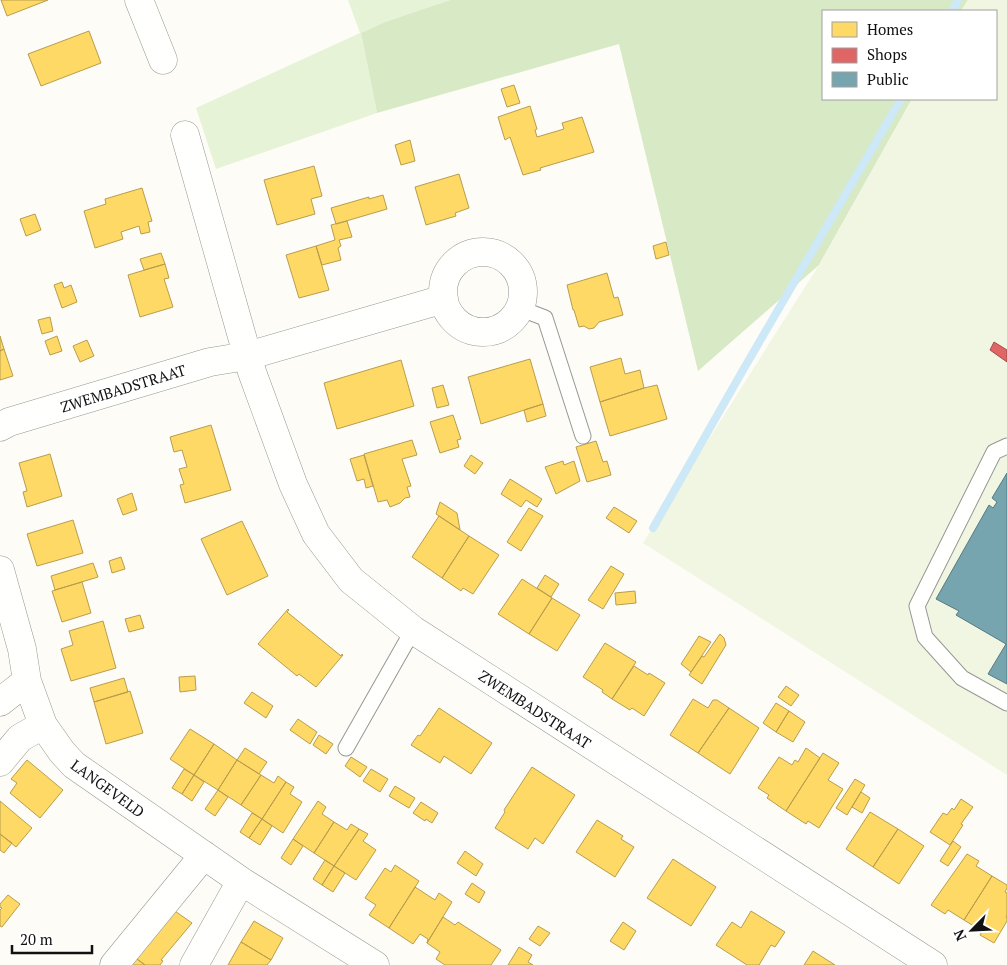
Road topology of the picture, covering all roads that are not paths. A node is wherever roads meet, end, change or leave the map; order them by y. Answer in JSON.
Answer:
{"nodes":[{"id":1,"x":139,"y":0,"type":"edge"},
{"id":2,"x":163,"y":60,"type":"dead end"},
{"id":3,"x":186,"y":135,"type":"dead end"},
{"id":4,"x":444,"y":299,"type":"junction"},
{"id":5,"x":519,"y":308,"type":"junction"},
{"id":6,"x":247,"y":356,"type":"junction"},
{"id":7,"x":0,"y":427,"type":"edge"},
{"id":8,"x":583,"y":436,"type":"dead end"},
{"id":9,"x":1007,"y":446,"type":"edge"},
{"id":10,"x":0,"y":570,"type":"edge"},
{"id":11,"x":413,"y":630,"type":"junction"},
{"id":12,"x":27,"y":681,"type":"junction"},
{"id":13,"x":0,"y":702,"type":"edge"},
{"id":14,"x":1007,"y":703,"type":"edge"},
{"id":15,"x":43,"y":725,"type":"junction"},
{"id":16,"x":346,"y":748,"type":"dead end"},
{"id":17,"x":0,"y":762,"type":"edge"},
{"id":18,"x":204,"y":855,"type":"junction"},
{"id":19,"x":241,"y":881,"type":"junction"},
{"id":20,"x":114,"y":965,"type":"edge"},
{"id":21,"x":194,"y":965,"type":"edge"},
{"id":22,"x":375,"y":965,"type":"edge"},
{"id":23,"x":933,"y":965,"type":"edge"}],
"edges":[{"from":1,"to":2,"type":"street"},
{"from":3,"to":6,"type":"street","name":"ZWEMBADSTRAAT"},
{"from":4,"to":5,"type":"street"},
{"from":4,"to":5,"type":"street"},
{"from":4,"to":6,"type":"street","name":"ZWEMBADSTRAAT"},
{"from":5,"to":8,"type":"lane"},
{"from":6,"to":7,"type":"street","name":"ZWEMBADSTRAAT"},
{"from":6,"to":11,"type":"street","name":"ZWEMBADSTRAAT"},
{"from":9,"to":14,"type":"lane"},
{"from":10,"to":12,"type":"street","name":"LANGEVELD"},
{"from":11,"to":16,"type":"lane"},
{"from":11,"to":23,"type":"street","name":"ZWEMBADSTRAAT"},
{"from":12,"to":13,"type":"street"},
{"from":12,"to":15,"type":"street","name":"LANGEVELD"},
{"from":15,"to":17,"type":"street"},
{"from":15,"to":18,"type":"street","name":"LANGEVELD"},
{"from":18,"to":19,"type":"street","name":"LANGEVELD"},
{"from":18,"to":20,"type":"street"},
{"from":19,"to":21,"type":"street"},
{"from":19,"to":22,"type":"street","name":"LANGEVELD"}]}
